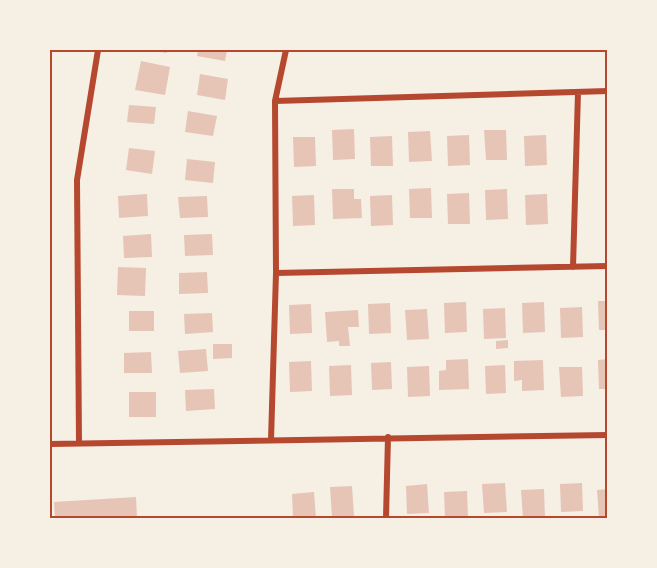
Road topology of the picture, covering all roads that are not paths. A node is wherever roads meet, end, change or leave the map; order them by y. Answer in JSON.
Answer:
{"nodes":[{"id":1,"x":98,"y":50,"type":"edge"},
{"id":2,"x":285,"y":50,"type":"edge"},
{"id":3,"x":578,"y":92,"type":"junction"},
{"id":4,"x":608,"y":92,"type":"edge"},
{"id":5,"x":274,"y":101,"type":"junction"},
{"id":6,"x":608,"y":266,"type":"edge"},
{"id":7,"x":573,"y":267,"type":"junction"},
{"id":8,"x":276,"y":273,"type":"junction"},
{"id":9,"x":608,"y":435,"type":"edge"},
{"id":10,"x":388,"y":437,"type":"junction"},
{"id":11,"x":271,"y":440,"type":"junction"},
{"id":12,"x":79,"y":443,"type":"junction"},
{"id":13,"x":50,"y":444,"type":"edge"},
{"id":14,"x":386,"y":519,"type":"edge"}],
"edges":[{"from":1,"to":12,"type":"street"},
{"from":2,"to":5,"type":"street"},
{"from":3,"to":4,"type":"street"},
{"from":3,"to":5,"type":"street"},
{"from":3,"to":7,"type":"street"},
{"from":5,"to":8,"type":"street"},
{"from":6,"to":7,"type":"street"},
{"from":7,"to":8,"type":"street"},
{"from":8,"to":11,"type":"street"},
{"from":9,"to":10,"type":"street"},
{"from":10,"to":11,"type":"street"},
{"from":10,"to":14,"type":"street"},
{"from":11,"to":12,"type":"street"},
{"from":12,"to":13,"type":"street"}]}
